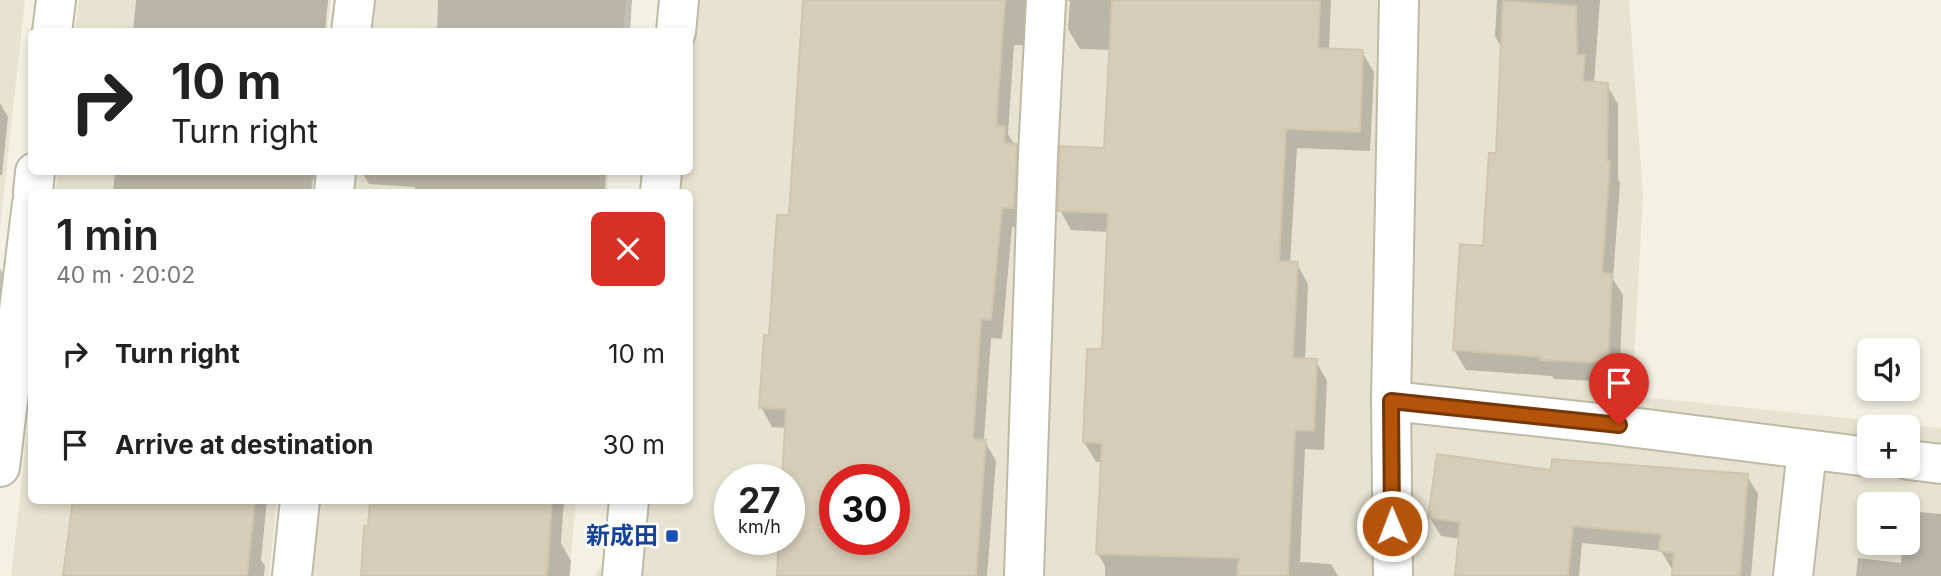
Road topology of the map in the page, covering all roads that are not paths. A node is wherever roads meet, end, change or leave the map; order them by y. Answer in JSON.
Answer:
{"nodes":[{"id":1,"x":56,"y":0,"type":"edge"},
{"id":2,"x":355,"y":0,"type":"edge"},
{"id":3,"x":679,"y":0,"type":"edge"},
{"id":4,"x":1046,"y":0,"type":"edge"},
{"id":5,"x":1398,"y":0,"type":"edge"},
{"id":6,"x":52,"y":28,"type":"edge"},
{"id":7,"x":352,"y":28,"type":"edge"},
{"id":8,"x":676,"y":28,"type":"edge"},
{"id":9,"x":28,"y":235,"type":"edge"},
{"id":10,"x":1391,"y":401,"type":"junction"},
{"id":11,"x":1807,"y":450,"type":"junction"},
{"id":12,"x":1857,"y":456,"type":"edge"},
{"id":13,"x":1920,"y":461,"type":"edge"},
{"id":14,"x":1941,"y":464,"type":"edge"},
{"id":15,"x":0,"y":467,"type":"edge"},
{"id":16,"x":300,"y":504,"type":"edge"},
{"id":17,"x":629,"y":504,"type":"edge"},
{"id":18,"x":292,"y":576,"type":"edge"},
{"id":19,"x":622,"y":576,"type":"edge"},
{"id":20,"x":1024,"y":576,"type":"edge"},
{"id":21,"x":1393,"y":576,"type":"edge"},
{"id":22,"x":1793,"y":576,"type":"edge"}],
"edges":[{"from":1,"to":6,"type":"street"},
{"from":2,"to":7,"type":"street"},
{"from":3,"to":8,"type":"street"},
{"from":4,"to":20,"type":"street"},
{"from":5,"to":10,"type":"street"},
{"from":9,"to":15,"type":"street"},
{"from":10,"to":11,"type":"street"},
{"from":10,"to":21,"type":"street"},
{"from":11,"to":12,"type":"street"},
{"from":11,"to":22,"type":"street"},
{"from":13,"to":14,"type":"street"},
{"from":16,"to":18,"type":"street"},
{"from":17,"to":19,"type":"street"}]}
